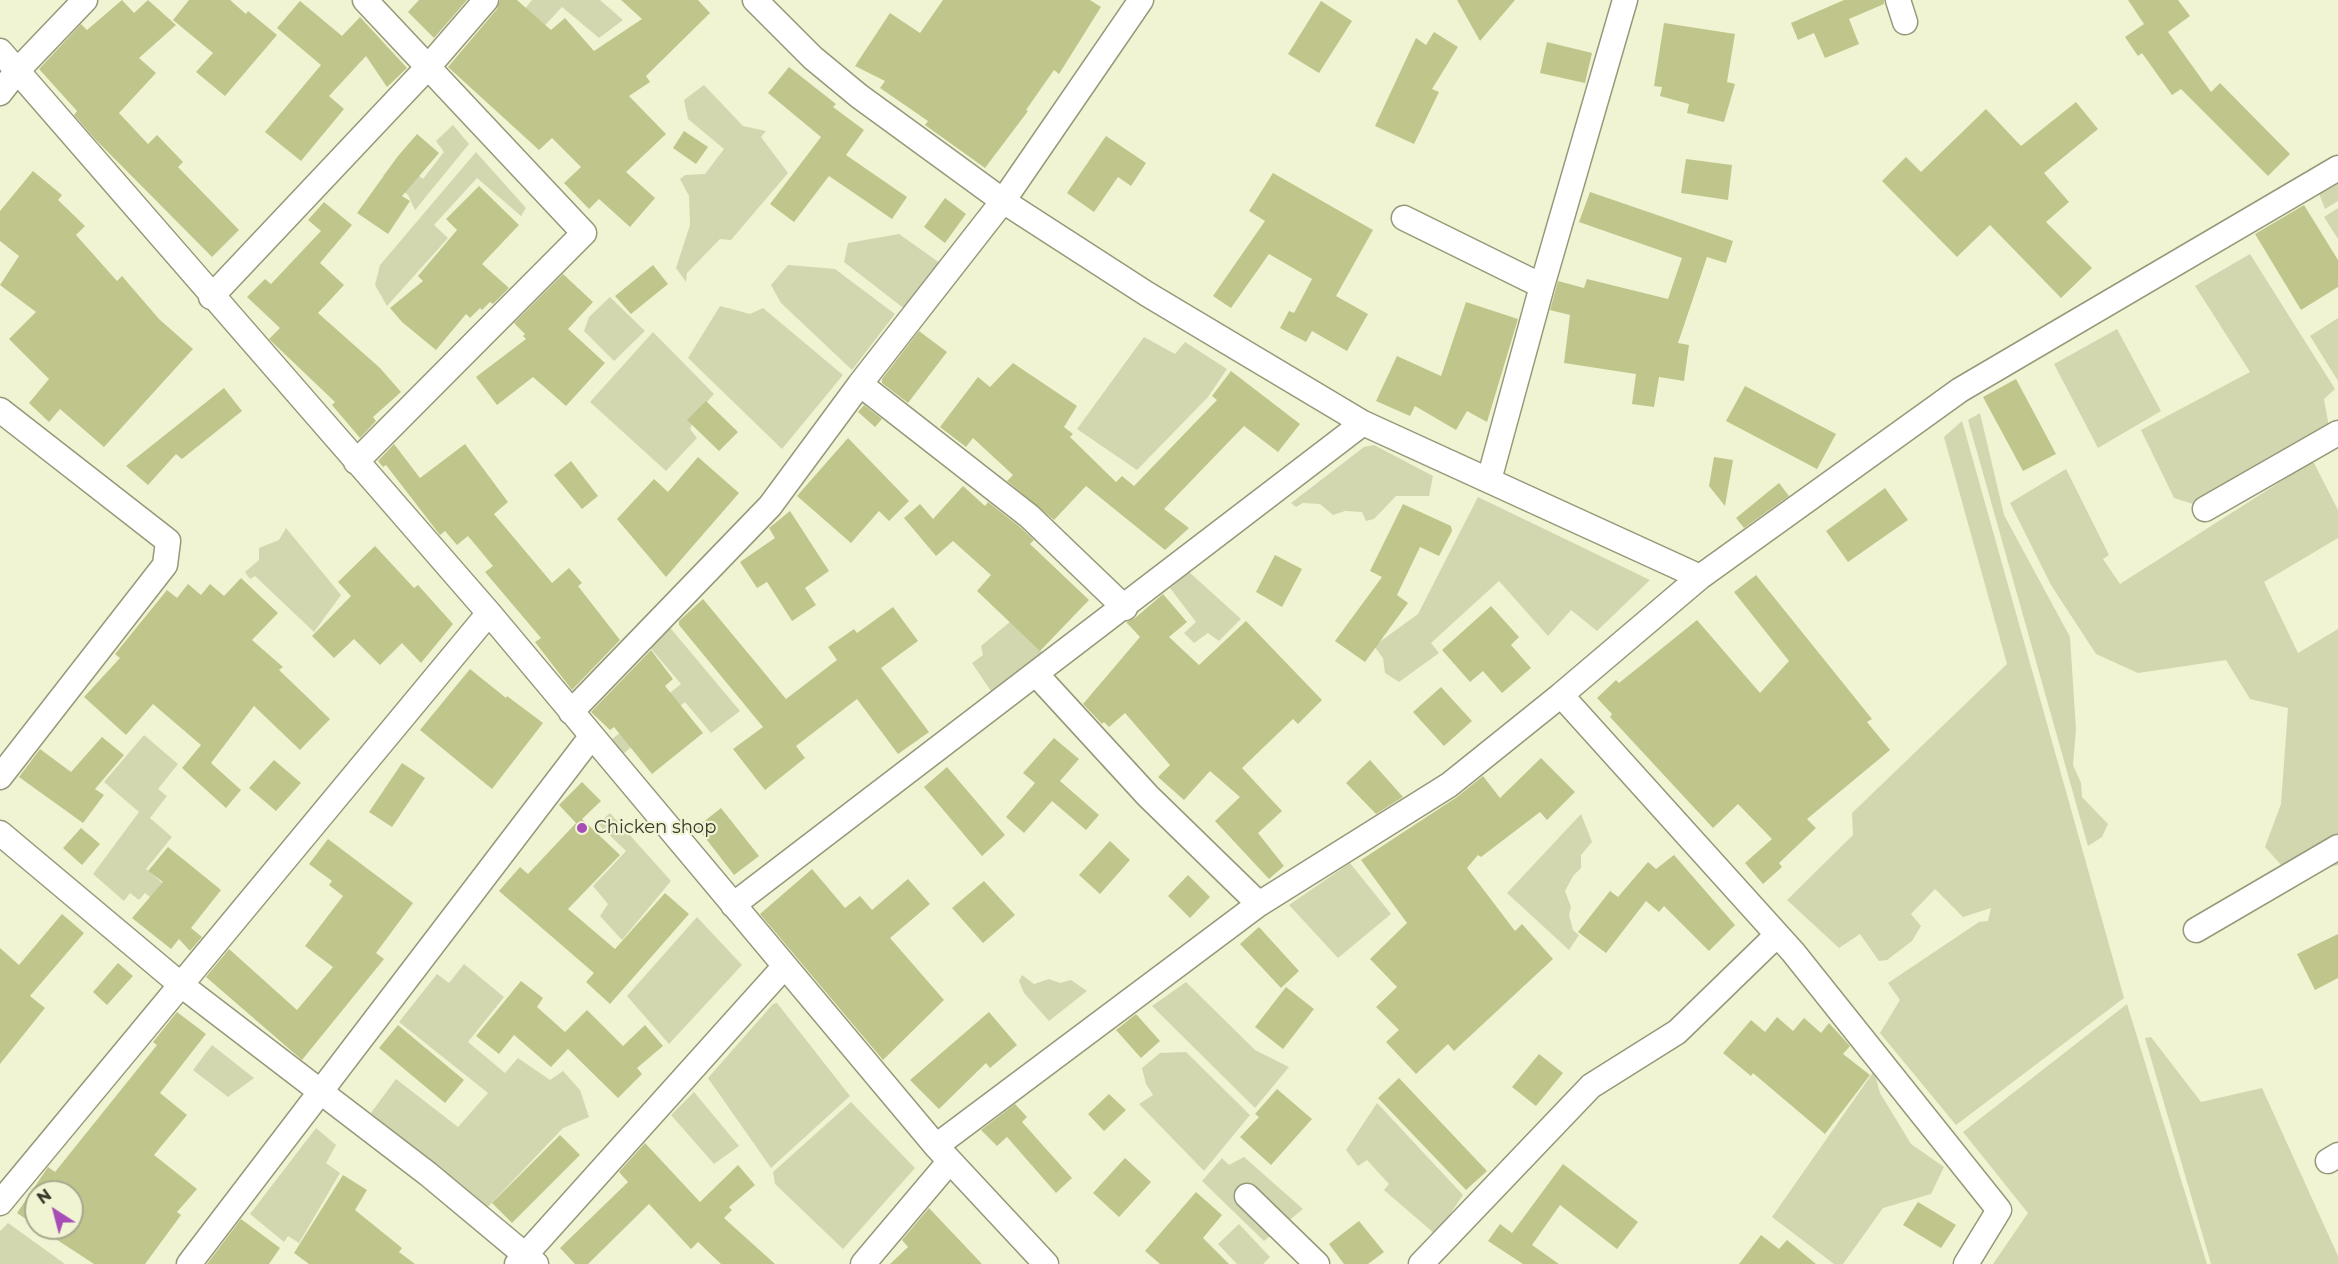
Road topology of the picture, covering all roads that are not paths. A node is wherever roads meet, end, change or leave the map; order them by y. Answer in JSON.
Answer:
{"nodes":[{"id":1,"x":85,"y":0,"type":"edge"},
{"id":2,"x":365,"y":0,"type":"edge"},
{"id":3,"x":486,"y":0,"type":"edge"},
{"id":4,"x":755,"y":0,"type":"edge"},
{"id":5,"x":1141,"y":0,"type":"edge"},
{"id":6,"x":1625,"y":0,"type":"edge"},
{"id":7,"x":0,"y":51,"type":"edge"},
{"id":8,"x":428,"y":67,"type":"junction"},
{"id":9,"x":17,"y":71,"type":"junction"},
{"id":10,"x":0,"y":93,"type":"edge"},
{"id":11,"x":2338,"y":168,"type":"edge"},
{"id":12,"x":1003,"y":201,"type":"junction"},
{"id":13,"x":1404,"y":218,"type":"dead end"},
{"id":14,"x":1542,"y":286,"type":"junction"},
{"id":15,"x":211,"y":297,"type":"junction"},
{"id":16,"x":860,"y":384,"type":"junction"},
{"id":17,"x":0,"y":410,"type":"edge"},
{"id":18,"x":1363,"y":423,"type":"junction"},
{"id":19,"x":2338,"y":433,"type":"edge"},
{"id":20,"x":356,"y":462,"type":"junction"},
{"id":21,"x":1489,"y":480,"type":"junction"},
{"id":22,"x":2205,"y":508,"type":"dead end"},
{"id":23,"x":1701,"y":577,"type":"junction"},
{"id":24,"x":1125,"y":608,"type":"junction"},
{"id":25,"x":489,"y":613,"type":"junction"},
{"id":26,"x":1035,"y":674,"type":"junction"},
{"id":27,"x":1562,"y":695,"type":"junction"},
{"id":28,"x":571,"y":712,"type":"junction"},
{"id":29,"x":591,"y":737,"type":"junction"},
{"id":30,"x":0,"y":777,"type":"edge"},
{"id":31,"x":0,"y":833,"type":"edge"},
{"id":32,"x":2338,"y":847,"type":"edge"},
{"id":33,"x":1260,"y":904,"type":"junction"},
{"id":34,"x":733,"y":905,"type":"junction"},
{"id":35,"x":2196,"y":930,"type":"dead end"},
{"id":36,"x":1777,"y":935,"type":"junction"},
{"id":37,"x":784,"y":967,"type":"junction"},
{"id":38,"x":180,"y":984,"type":"junction"},
{"id":39,"x":321,"y":1093,"type":"junction"},
{"id":40,"x":943,"y":1153,"type":"junction"},
{"id":41,"x":1247,"y":1196,"type":"dead end"},
{"id":42,"x":0,"y":1203,"type":"edge"},
{"id":43,"x":526,"y":1261,"type":"edge"},
{"id":44,"x":189,"y":1264,"type":"edge"},
{"id":45,"x":863,"y":1264,"type":"edge"},
{"id":46,"x":1046,"y":1264,"type":"edge"},
{"id":47,"x":1317,"y":1264,"type":"edge"},
{"id":48,"x":1421,"y":1264,"type":"edge"},
{"id":49,"x":1966,"y":1264,"type":"edge"}],
"edges":[{"from":1,"to":9,"type":"street"},
{"from":2,"to":8,"type":"street"},
{"from":3,"to":8,"type":"street"},
{"from":4,"to":12,"type":"street"},
{"from":5,"to":12,"type":"street"},
{"from":6,"to":14,"type":"street"},
{"from":7,"to":9,"type":"street"},
{"from":8,"to":15,"type":"street"},
{"from":8,"to":20,"type":"street"},
{"from":9,"to":10,"type":"street"},
{"from":9,"to":15,"type":"street"},
{"from":11,"to":23,"type":"street"},
{"from":12,"to":16,"type":"street"},
{"from":12,"to":18,"type":"street"},
{"from":13,"to":14,"type":"street"},
{"from":14,"to":21,"type":"street"},
{"from":15,"to":20,"type":"street"},
{"from":16,"to":24,"type":"street"},
{"from":16,"to":28,"type":"street"},
{"from":17,"to":30,"type":"street"},
{"from":18,"to":21,"type":"street"},
{"from":18,"to":24,"type":"street"},
{"from":19,"to":22,"type":"street"},
{"from":20,"to":25,"type":"street"},
{"from":21,"to":23,"type":"street"},
{"from":23,"to":27,"type":"street"},
{"from":24,"to":26,"type":"street"},
{"from":25,"to":28,"type":"street"},
{"from":25,"to":38,"type":"street"},
{"from":26,"to":33,"type":"street"},
{"from":26,"to":34,"type":"street"},
{"from":27,"to":33,"type":"street"},
{"from":27,"to":36,"type":"street"},
{"from":28,"to":29,"type":"street"},
{"from":29,"to":34,"type":"street"},
{"from":29,"to":39,"type":"street"},
{"from":31,"to":38,"type":"street"},
{"from":32,"to":35,"type":"street"},
{"from":33,"to":40,"type":"street"},
{"from":34,"to":37,"type":"street"},
{"from":36,"to":48,"type":"street"},
{"from":36,"to":49,"type":"street"},
{"from":37,"to":40,"type":"street"},
{"from":37,"to":43,"type":"street"},
{"from":38,"to":39,"type":"street"},
{"from":38,"to":42,"type":"street"},
{"from":39,"to":43,"type":"street"},
{"from":39,"to":44,"type":"street"},
{"from":40,"to":45,"type":"street"},
{"from":40,"to":46,"type":"street"},
{"from":41,"to":47,"type":"street"}]}
